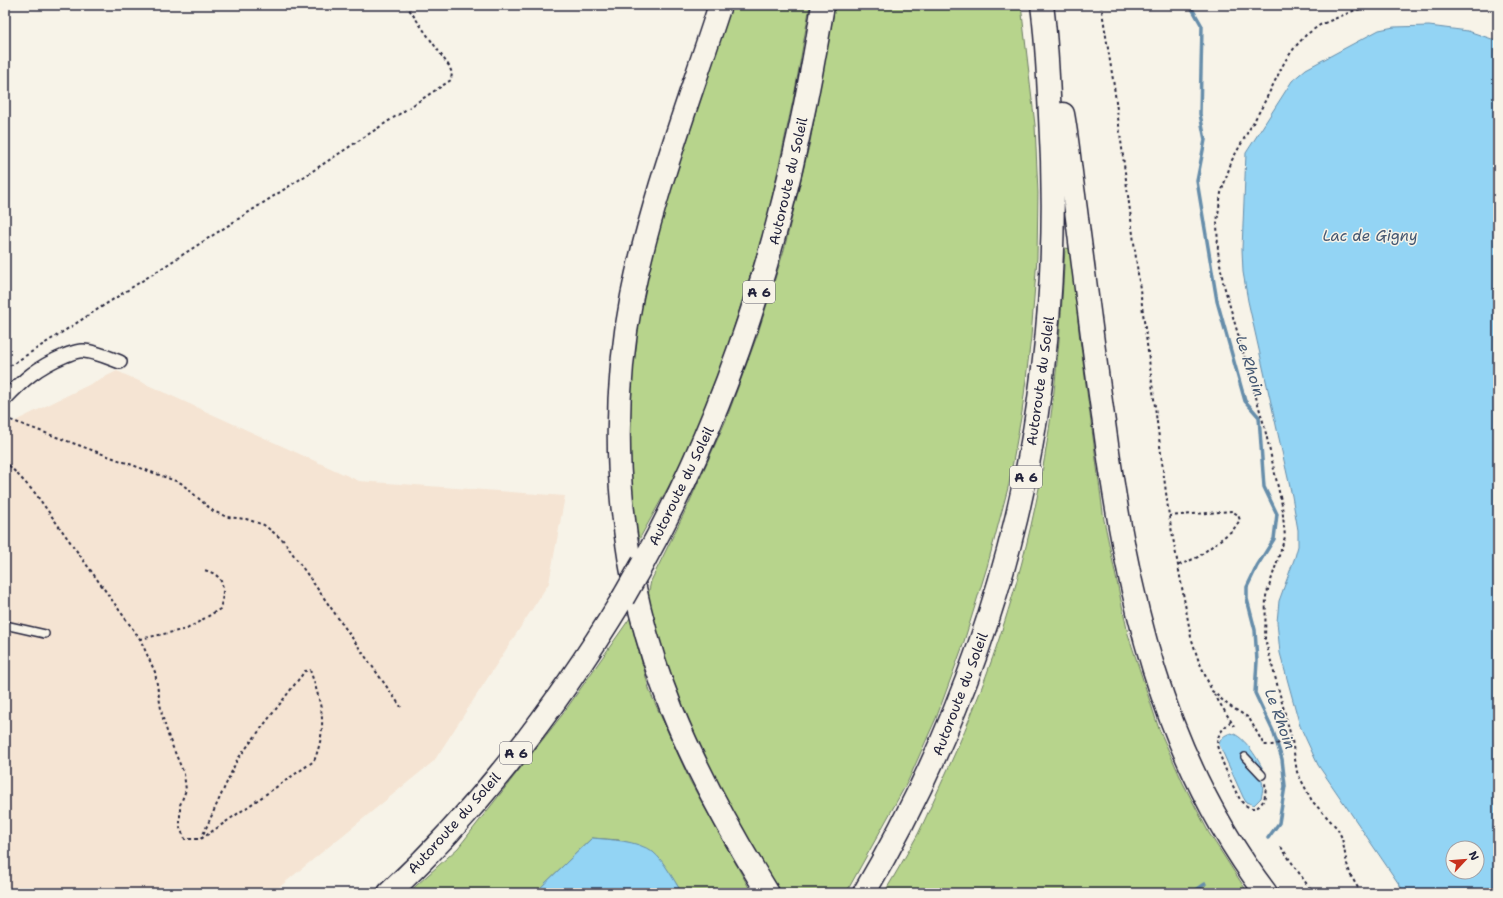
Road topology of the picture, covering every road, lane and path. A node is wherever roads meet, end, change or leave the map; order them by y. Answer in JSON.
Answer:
{"nodes":[{"id":1,"x":406,"y":5,"type":"edge"},
{"id":2,"x":720,"y":5,"type":"edge"},
{"id":3,"x":823,"y":5,"type":"edge"},
{"id":4,"x":1042,"y":5,"type":"edge"},
{"id":5,"x":1101,"y":5,"type":"edge"},
{"id":6,"x":1374,"y":5,"type":"edge"},
{"id":7,"x":1045,"y":30,"type":"junction"},
{"id":8,"x":120,"y":362,"type":"dead end"},
{"id":9,"x":5,"y":369,"type":"edge"},
{"id":10,"x":5,"y":399,"type":"edge"},
{"id":11,"x":5,"y":418,"type":"edge"},
{"id":12,"x":5,"y":460,"type":"edge"},
{"id":13,"x":1169,"y":516,"type":"junction"},
{"id":14,"x":1177,"y":566,"type":"junction"},
{"id":15,"x":204,"y":570,"type":"dead end"},
{"id":16,"x":5,"y":625,"type":"edge"},
{"id":17,"x":45,"y":634,"type":"dead end"},
{"id":18,"x":140,"y":638,"type":"junction"},
{"id":19,"x":1212,"y":691,"type":"junction"},
{"id":20,"x":401,"y":707,"type":"dead end"},
{"id":21,"x":1231,"y":721,"type":"junction"},
{"id":22,"x":1234,"y":726,"type":"dead end"},
{"id":23,"x":1292,"y":740,"type":"junction"},
{"id":24,"x":1244,"y":756,"type":"dead end"},
{"id":25,"x":1262,"y":775,"type":"joint"},
{"id":26,"x":201,"y":839,"type":"junction"},
{"id":27,"x":1281,"y":847,"type":"dead end"},
{"id":28,"x":389,"y":893,"type":"edge"},
{"id":29,"x":768,"y":893,"type":"edge"},
{"id":30,"x":864,"y":893,"type":"edge"},
{"id":31,"x":1266,"y":893,"type":"edge"},
{"id":32,"x":1313,"y":893,"type":"edge"},
{"id":33,"x":1361,"y":893,"type":"edge"}],
"edges":[{"from":1,"to":9,"type":"path"},
{"from":2,"to":29,"type":"highway"},
{"from":3,"to":28,"type":"highway","name":"Autoroute du Soleil","number":"A 6","bridge":true},
{"from":4,"to":7,"type":"highway","name":"Autoroute du Soleil","number":"A 6"},
{"from":5,"to":13,"type":"path"},
{"from":6,"to":23,"type":"path"},
{"from":7,"to":30,"type":"highway","name":"Autoroute du Soleil","number":"A 6"},
{"from":7,"to":31,"type":"highway"},
{"from":8,"to":10,"type":"street"},
{"from":11,"to":20,"type":"path"},
{"from":12,"to":18,"type":"path"},
{"from":13,"to":14,"type":"path"},
{"from":13,"to":14,"type":"path"},
{"from":14,"to":19,"type":"path"},
{"from":15,"to":18,"type":"path"},
{"from":16,"to":17,"type":"lane"},
{"from":18,"to":26,"type":"path"},
{"from":19,"to":21,"type":"path"},
{"from":19,"to":23,"type":"path"},
{"from":21,"to":22,"type":"path"},
{"from":21,"to":25,"type":"path"},
{"from":23,"to":33,"type":"path"},
{"from":24,"to":25,"type":"lane"},
{"from":26,"to":26,"type":"path"},
{"from":27,"to":32,"type":"path"}]}
